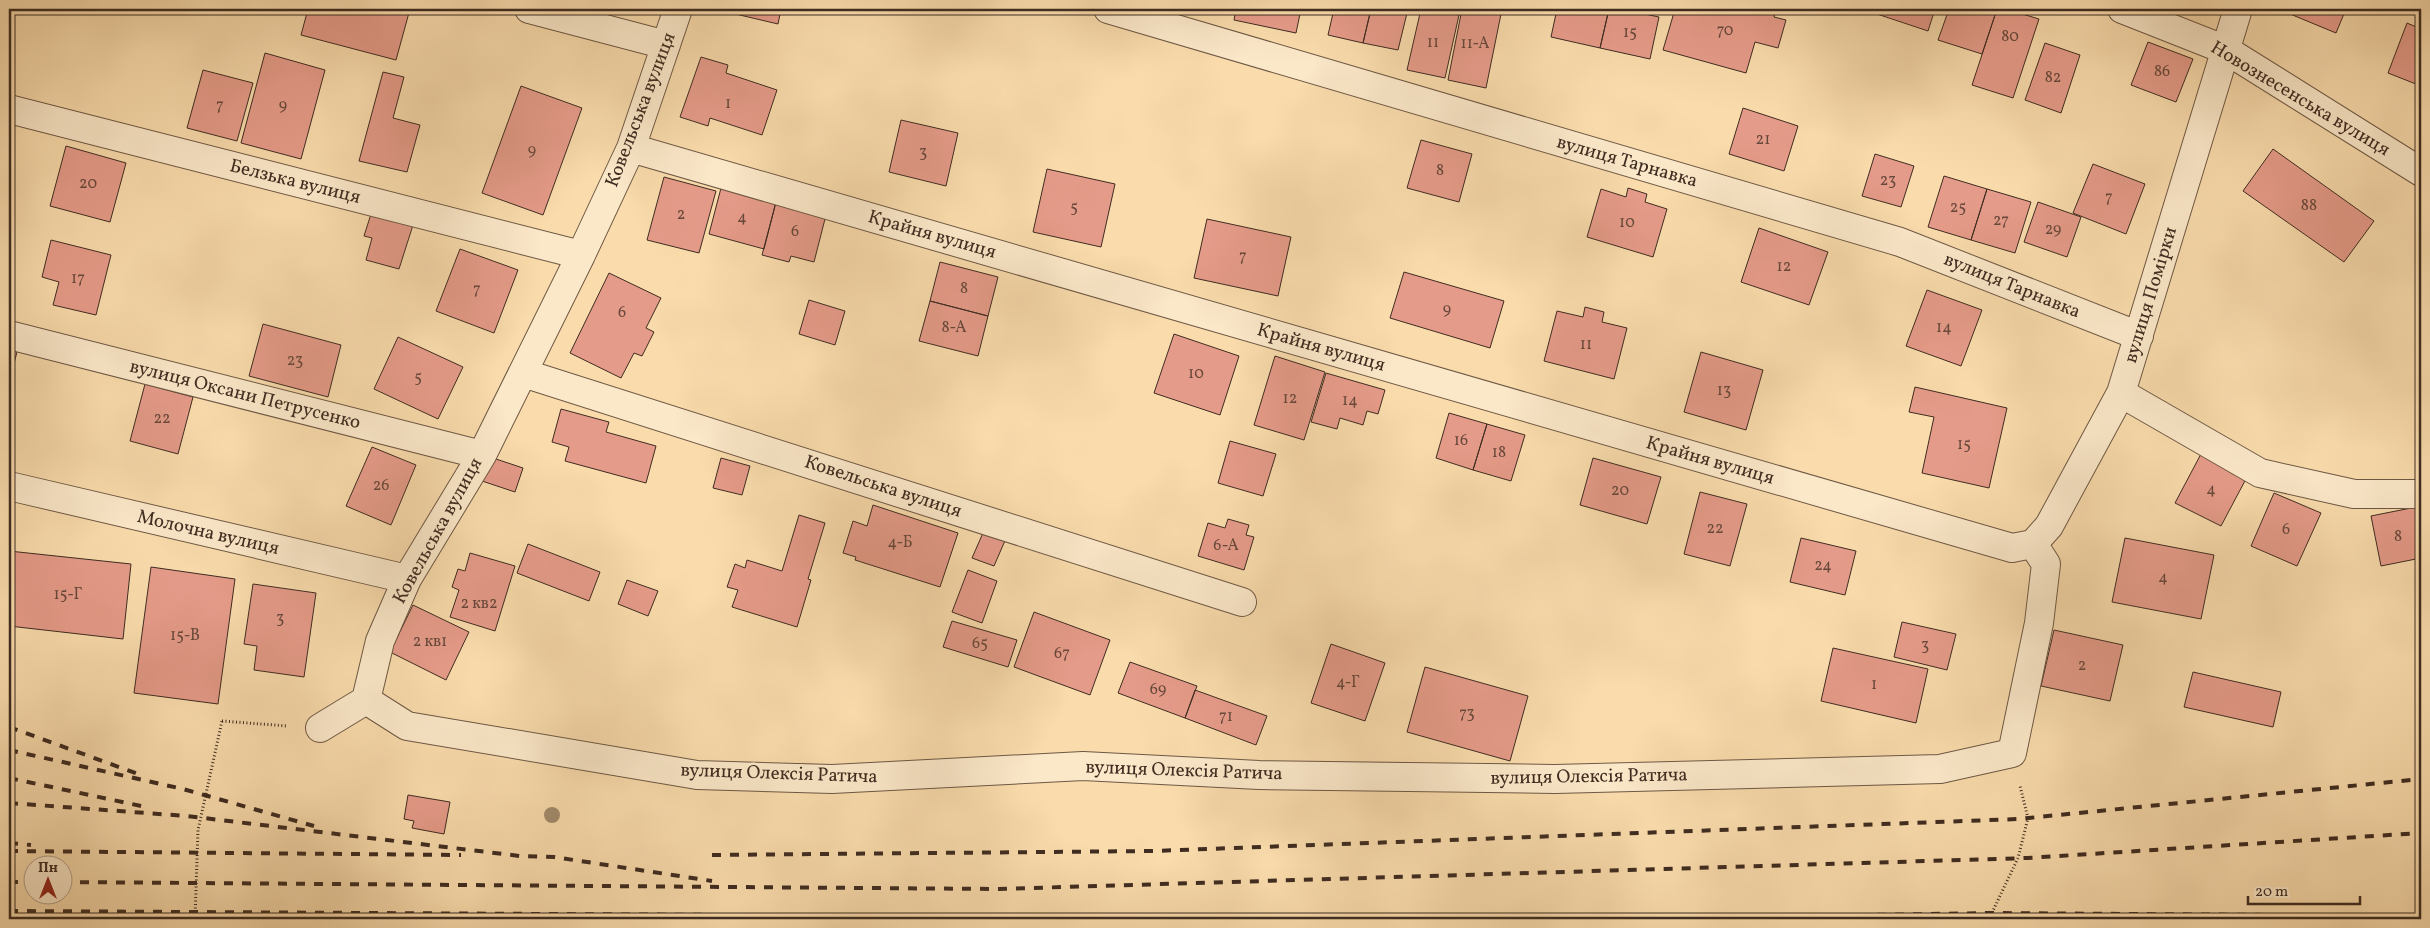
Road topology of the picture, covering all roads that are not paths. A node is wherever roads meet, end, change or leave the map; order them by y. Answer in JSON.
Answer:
{"nodes":[{"id":1,"x":529,"y":9,"type":"edge"},
{"id":2,"x":678,"y":9,"type":"edge"},
{"id":3,"x":1108,"y":9,"type":"edge"},
{"id":4,"x":2122,"y":9,"type":"edge"},
{"id":5,"x":2238,"y":9,"type":"edge"},
{"id":6,"x":666,"y":45,"type":"junction"},
{"id":7,"x":2226,"y":50,"type":"junction"},
{"id":8,"x":9,"y":109,"type":"edge"},
{"id":9,"x":631,"y":148,"type":"junction"},
{"id":10,"x":2421,"y":172,"type":"edge"},
{"id":11,"x":581,"y":255,"type":"junction"},
{"id":12,"x":9,"y":335,"type":"edge"},
{"id":13,"x":2138,"y":336,"type":"junction"},
{"id":14,"x":523,"y":372,"type":"junction"},
{"id":15,"x":2121,"y":393,"type":"junction"},
{"id":16,"x":482,"y":455,"type":"junction"},
{"id":17,"x":9,"y":486,"type":"edge"},
{"id":18,"x":2421,"y":494,"type":"edge"},
{"id":19,"x":2022,"y":546,"type":"junction"},
{"id":20,"x":407,"y":579,"type":"junction"},
{"id":21,"x":1242,"y":602,"type":"dead end"},
{"id":22,"x":366,"y":700,"type":"junction"},
{"id":23,"x":320,"y":728,"type":"road end"}],
"edges":[{"from":1,"to":6,"type":"street"},
{"from":2,"to":6,"type":"street","name":"Ковельська вулиця"},
{"from":3,"to":13,"type":"street","name":"вулиця Тарнавка"},
{"from":4,"to":7,"type":"street","name":"Новознесенська вулиця"},
{"from":5,"to":7,"type":"street","name":"вулиця Помірки"},
{"from":6,"to":9,"type":"street","name":"Ковельська вулиця"},
{"from":7,"to":10,"type":"street","name":"Новознесенська вулиця"},
{"from":7,"to":13,"type":"street","name":"вулиця Помірки"},
{"from":8,"to":11,"type":"street","name":"Белзька вулиця"},
{"from":9,"to":11,"type":"street","name":"Ковельська вулиця"},
{"from":9,"to":19,"type":"street","name":"Крайня вулиця"},
{"from":11,"to":14,"type":"street","name":"Ковельська вулиця"},
{"from":12,"to":16,"type":"street","name":"вулиця Оксани Петрусенко"},
{"from":13,"to":15,"type":"street","name":"вулиця Помірки"},
{"from":14,"to":16,"type":"street","name":"Ковельська вулиця"},
{"from":14,"to":21,"type":"street","name":"Ковельська вулиця"},
{"from":15,"to":18,"type":"street"},
{"from":15,"to":19,"type":"street","name":"вулиця Помірки"},
{"from":16,"to":20,"type":"street","name":"Ковельська вулиця"},
{"from":17,"to":20,"type":"street","name":"Молочна вулиця"},
{"from":19,"to":22,"type":"street","name":"вулиця Олексія Ратича"},
{"from":20,"to":22,"type":"street","name":"Ковельська вулиця"},
{"from":22,"to":23,"type":"street"}]}
